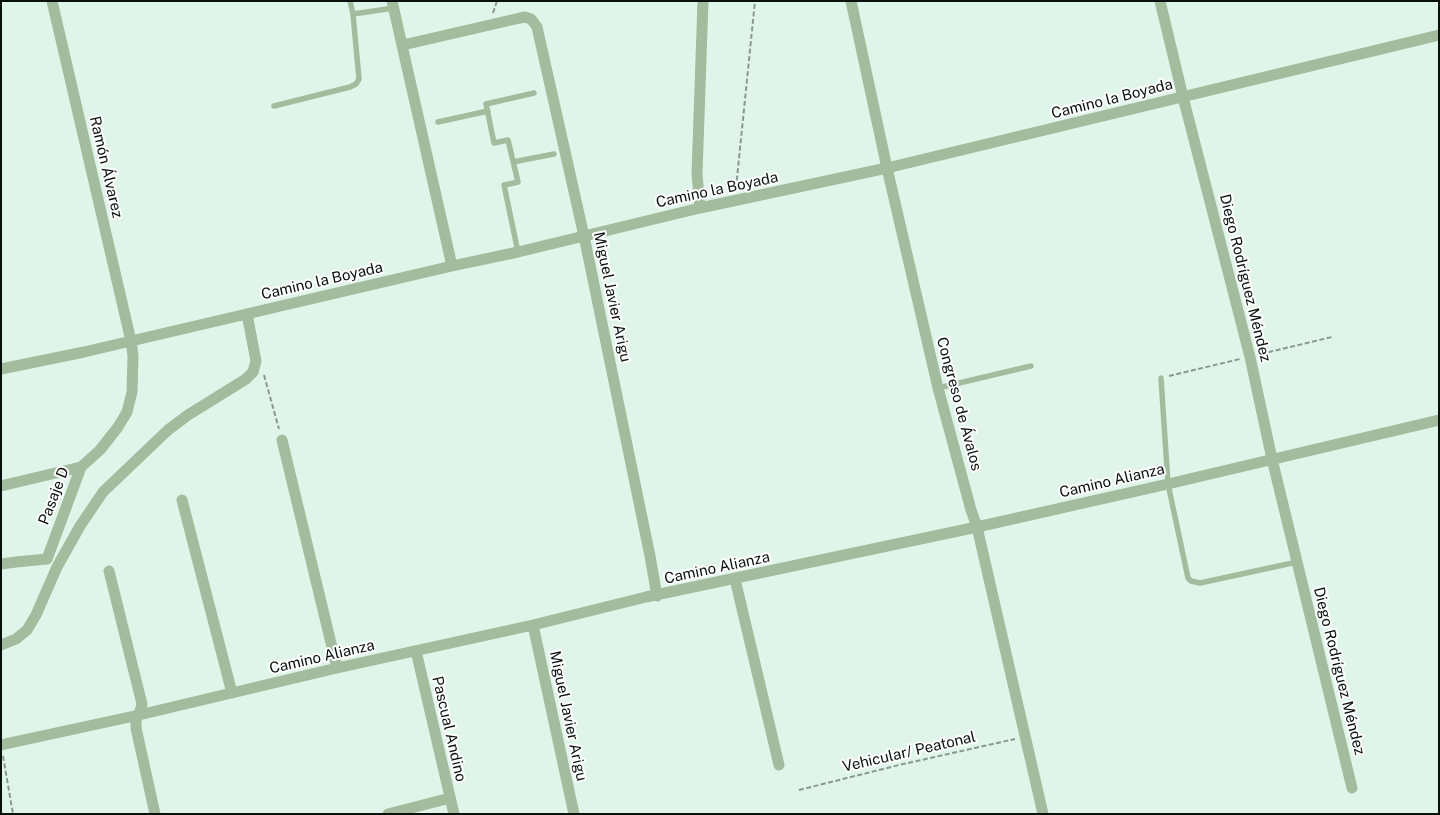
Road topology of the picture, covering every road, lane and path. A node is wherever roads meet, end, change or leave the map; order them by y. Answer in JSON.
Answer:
{"nodes":[{"id":1,"x":52,"y":1,"type":"edge"},
{"id":2,"x":350,"y":1,"type":"edge"},
{"id":3,"x":703,"y":1,"type":"edge"},
{"id":4,"x":755,"y":1,"type":"edge"},
{"id":5,"x":851,"y":1,"type":"edge"},
{"id":6,"x":1160,"y":1,"type":"edge"},
{"id":7,"x":393,"y":4,"type":"edge"},
{"id":8,"x":353,"y":14,"type":"junction"},
{"id":9,"x":1439,"y":35,"type":"edge"},
{"id":10,"x":402,"y":45,"type":"junction"},
{"id":11,"x":534,"y":93,"type":"dead end"},
{"id":12,"x":1183,"y":97,"type":"junction"},
{"id":13,"x":274,"y":106,"type":"dead end"},
{"id":14,"x":488,"y":112,"type":"junction"},
{"id":15,"x":438,"y":122,"type":"dead end"},
{"id":16,"x":554,"y":154,"type":"dead end"},
{"id":17,"x":513,"y":162,"type":"junction"},
{"id":18,"x":887,"y":168,"type":"junction"},
{"id":19,"x":735,"y":201,"type":"junction"},
{"id":20,"x":700,"y":208,"type":"junction"},
{"id":21,"x":584,"y":236,"type":"junction"},
{"id":22,"x":518,"y":252,"type":"junction"},
{"id":23,"x":452,"y":266,"type":"junction"},
{"id":24,"x":247,"y":314,"type":"junction"},
{"id":25,"x":1332,"y":337,"type":"dead end"},
{"id":26,"x":131,"y":340,"type":"junction"},
{"id":27,"x":1250,"y":356,"type":"junction"},
{"id":28,"x":256,"y":361,"type":"junction"},
{"id":29,"x":1031,"y":366,"type":"dead end"},
{"id":30,"x":1,"y":369,"type":"edge"},
{"id":31,"x":1161,"y":378,"type":"joint"},
{"id":32,"x":938,"y":388,"type":"junction"},
{"id":33,"x":1439,"y":420,"type":"edge"},
{"id":34,"x":282,"y":440,"type":"joint"},
{"id":35,"x":1272,"y":459,"type":"junction"},
{"id":36,"x":81,"y":467,"type":"junction"},
{"id":37,"x":1168,"y":484,"type":"junction"},
{"id":38,"x":1,"y":486,"type":"edge"},
{"id":39,"x":182,"y":500,"type":"dead end"},
{"id":40,"x":978,"y":527,"type":"junction"},
{"id":41,"x":47,"y":559,"type":"junction"},
{"id":42,"x":1296,"y":562,"type":"junction"},
{"id":43,"x":1,"y":564,"type":"edge"},
{"id":44,"x":57,"y":567,"type":"junction"},
{"id":45,"x":108,"y":571,"type":"dead end"},
{"id":46,"x":735,"y":579,"type":"junction"},
{"id":47,"x":657,"y":596,"type":"junction"},
{"id":48,"x":533,"y":625,"type":"junction"},
{"id":49,"x":1,"y":645,"type":"edge"},
{"id":50,"x":416,"y":651,"type":"junction"},
{"id":51,"x":338,"y":668,"type":"junction"},
{"id":52,"x":232,"y":693,"type":"junction"},
{"id":53,"x":139,"y":715,"type":"junction"},
{"id":54,"x":1025,"y":736,"type":"junction"},
{"id":55,"x":2,"y":750,"type":"edge"},
{"id":56,"x":779,"y":765,"type":"dead end"},
{"id":57,"x":1352,"y":788,"type":"dead end"},
{"id":58,"x":799,"y":790,"type":"dead end"},
{"id":59,"x":450,"y":798,"type":"junction"},
{"id":60,"x":13,"y":814,"type":"edge"},
{"id":61,"x":155,"y":814,"type":"edge"},
{"id":62,"x":388,"y":814,"type":"edge"},
{"id":63,"x":454,"y":814,"type":"edge"},
{"id":64,"x":574,"y":814,"type":"edge"},
{"id":65,"x":1043,"y":814,"type":"edge"}],
"edges":[{"from":1,"to":26,"type":"street","name":"Ramón Álvarez"},
{"from":2,"to":8,"type":"lane"},
{"from":3,"to":20,"type":"street"},
{"from":4,"to":19,"type":"path"},
{"from":5,"to":18,"type":"street","name":"Congreso de Ávalos"},
{"from":6,"to":12,"type":"street","name":"Diego Rodríguez Méndez"},
{"from":7,"to":8,"type":"lane"},
{"from":7,"to":10,"type":"street"},
{"from":8,"to":13,"type":"lane"},
{"from":9,"to":12,"type":"street","name":"Camino la Boyada"},
{"from":10,"to":21,"type":"street","name":"Miguel Javier Arigu"},
{"from":10,"to":23,"type":"street"},
{"from":11,"to":14,"type":"lane"},
{"from":12,"to":18,"type":"street","name":"Camino la Boyada"},
{"from":12,"to":27,"type":"street","name":"Diego Rodríguez Méndez"},
{"from":14,"to":15,"type":"lane"},
{"from":14,"to":17,"type":"lane"},
{"from":16,"to":17,"type":"lane"},
{"from":17,"to":22,"type":"lane"},
{"from":18,"to":19,"type":"street","name":"Camino la Boyada"},
{"from":18,"to":32,"type":"street","name":"Congreso de Ávalos"},
{"from":19,"to":20,"type":"street","name":"Camino la Boyada"},
{"from":20,"to":21,"type":"street","name":"Camino la Boyada"},
{"from":21,"to":22,"type":"street","name":"Camino la Boyada"},
{"from":21,"to":47,"type":"street","name":"Miguel Javier Arigu"},
{"from":22,"to":23,"type":"street","name":"Camino la Boyada"},
{"from":23,"to":24,"type":"street","name":"Camino la Boyada"},
{"from":24,"to":26,"type":"street","name":"Camino la Boyada"},
{"from":24,"to":28,"type":"street"},
{"from":25,"to":27,"type":"path"},
{"from":26,"to":30,"type":"street","name":"Camino la Boyada"},
{"from":26,"to":36,"type":"street","name":"Pasaje D"},
{"from":27,"to":31,"type":"path"},
{"from":27,"to":35,"type":"street","name":"Diego Rodríguez Méndez"},
{"from":28,"to":34,"type":"path"},
{"from":28,"to":44,"type":"street"},
{"from":29,"to":32,"type":"lane"},
{"from":31,"to":37,"type":"lane"},
{"from":32,"to":40,"type":"street","name":"Congreso de Ávalos"},
{"from":33,"to":35,"type":"street","name":"Camino Alianza"},
{"from":34,"to":51,"type":"street"},
{"from":35,"to":37,"type":"street","name":"Camino Alianza"},
{"from":35,"to":42,"type":"street","name":"Diego Rodríguez Méndez"},
{"from":36,"to":38,"type":"street"},
{"from":36,"to":41,"type":"street","name":"Pasaje D"},
{"from":37,"to":40,"type":"street","name":"Camino Alianza"},
{"from":37,"to":42,"type":"lane"},
{"from":39,"to":52,"type":"street"},
{"from":40,"to":46,"type":"street","name":"Camino Alianza"},
{"from":40,"to":54,"type":"street","name":"Congreso de Ávalos"},
{"from":41,"to":43,"type":"street"},
{"from":41,"to":44,"type":"street"},
{"from":42,"to":57,"type":"street","name":"Diego Rodríguez Méndez"},
{"from":44,"to":49,"type":"street"},
{"from":45,"to":53,"type":"street"},
{"from":46,"to":47,"type":"street","name":"Camino Alianza"},
{"from":46,"to":56,"type":"street"},
{"from":47,"to":48,"type":"street","name":"Camino Alianza"},
{"from":48,"to":50,"type":"street","name":"Camino Alianza"},
{"from":48,"to":64,"type":"street","name":"Miguel Javier Arigu"},
{"from":50,"to":51,"type":"street","name":"Camino Alianza"},
{"from":50,"to":59,"type":"street","name":"Pascual Andino"},
{"from":51,"to":52,"type":"street","name":"Camino Alianza"},
{"from":52,"to":53,"type":"street","name":"Camino Alianza"},
{"from":53,"to":55,"type":"street","name":"Camino Alianza"},
{"from":53,"to":61,"type":"street"},
{"from":54,"to":58,"type":"path","name":"Vehicular/ Peatonal"},
{"from":54,"to":65,"type":"street","name":"Congreso de Ávalos"},
{"from":55,"to":60,"type":"path"},
{"from":59,"to":62,"type":"street"},
{"from":59,"to":63,"type":"street","name":"Pascual Andino"}]}
